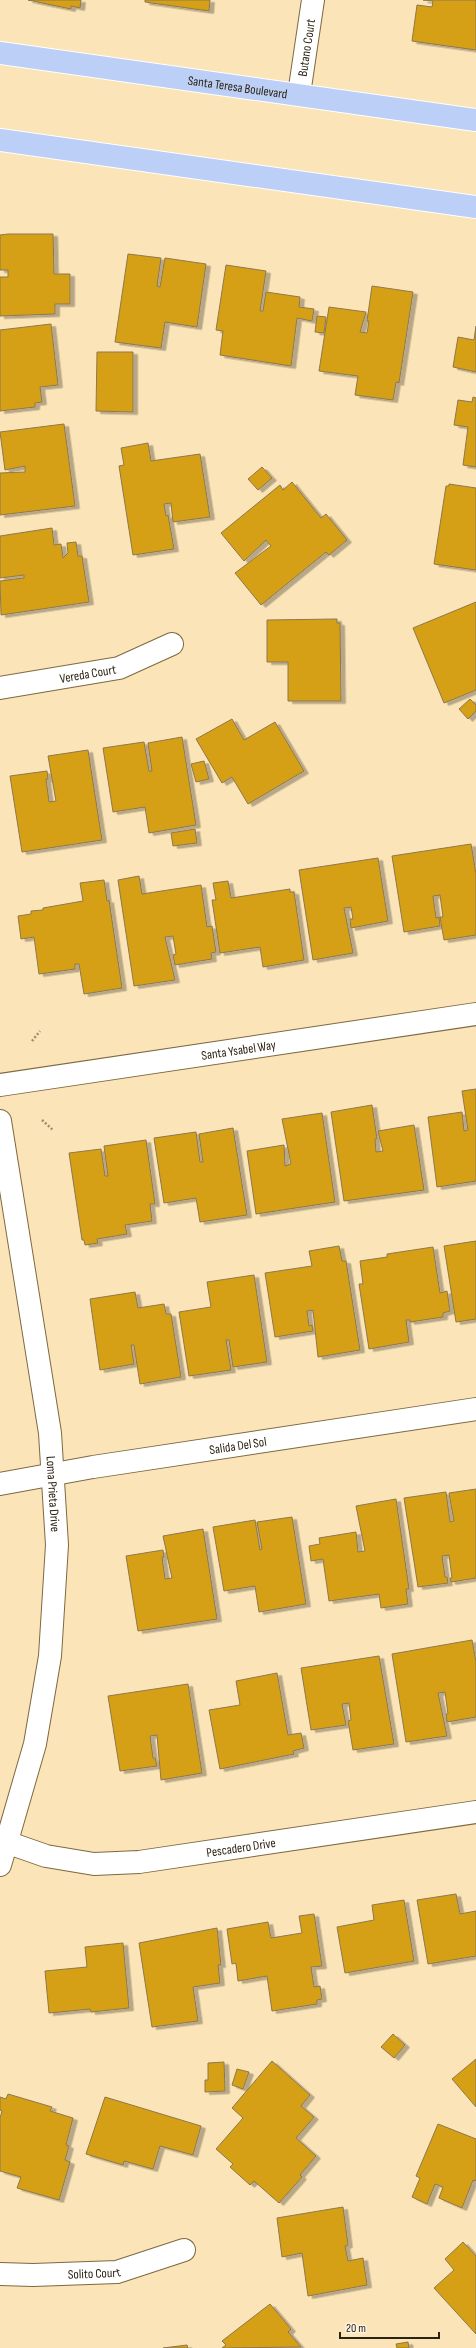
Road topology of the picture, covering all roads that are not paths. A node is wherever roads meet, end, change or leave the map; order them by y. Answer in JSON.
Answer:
{"nodes":[{"id":1,"x":312,"y":0,"type":"edge"},
{"id":2,"x":0,"y":53,"type":"edge"},
{"id":3,"x":299,"y":94,"type":"junction"},
{"id":4,"x":476,"y":120,"type":"edge"},
{"id":5,"x":0,"y":140,"type":"edge"},
{"id":6,"x":476,"y":207,"type":"edge"},
{"id":7,"x":172,"y":644,"type":"dead end"},
{"id":8,"x":0,"y":688,"type":"edge"},
{"id":9,"x":476,"y":1014,"type":"edge"},
{"id":10,"x":0,"y":1085,"type":"edge"},
{"id":11,"x":0,"y":1121,"type":"edge"},
{"id":12,"x":476,"y":1409,"type":"edge"},
{"id":13,"x":52,"y":1475,"type":"junction"},
{"id":14,"x":0,"y":1484,"type":"edge"},
{"id":15,"x":476,"y":1812,"type":"edge"},
{"id":16,"x":6,"y":1842,"type":"junction"},
{"id":17,"x":0,"y":1865,"type":"edge"},
{"id":18,"x":184,"y":2250,"type":"dead end"},
{"id":19,"x":0,"y":2274,"type":"edge"}],
"edges":[{"from":1,"to":3,"type":"street","name":"Butano Court"},
{"from":2,"to":3,"type":"main road","name":"Santa Teresa Boulevard"},
{"from":3,"to":4,"type":"main road","name":"Santa Teresa Boulevard"},
{"from":5,"to":6,"type":"main road"},
{"from":7,"to":8,"type":"street","name":"Vereda Court"},
{"from":9,"to":10,"type":"street","name":"Santa Ysabel Way"},
{"from":11,"to":13,"type":"street","name":"Loma Prieta Drive"},
{"from":12,"to":13,"type":"street","name":"Salida Del Sol"},
{"from":13,"to":14,"type":"street","name":"Salida Del Sol"},
{"from":13,"to":16,"type":"street","name":"Loma Prieta Drive"},
{"from":15,"to":16,"type":"street","name":"Pescadero Drive"},
{"from":16,"to":17,"type":"street","name":"Loma Prieta Drive"},
{"from":18,"to":19,"type":"street","name":"Solito Court"}]}
